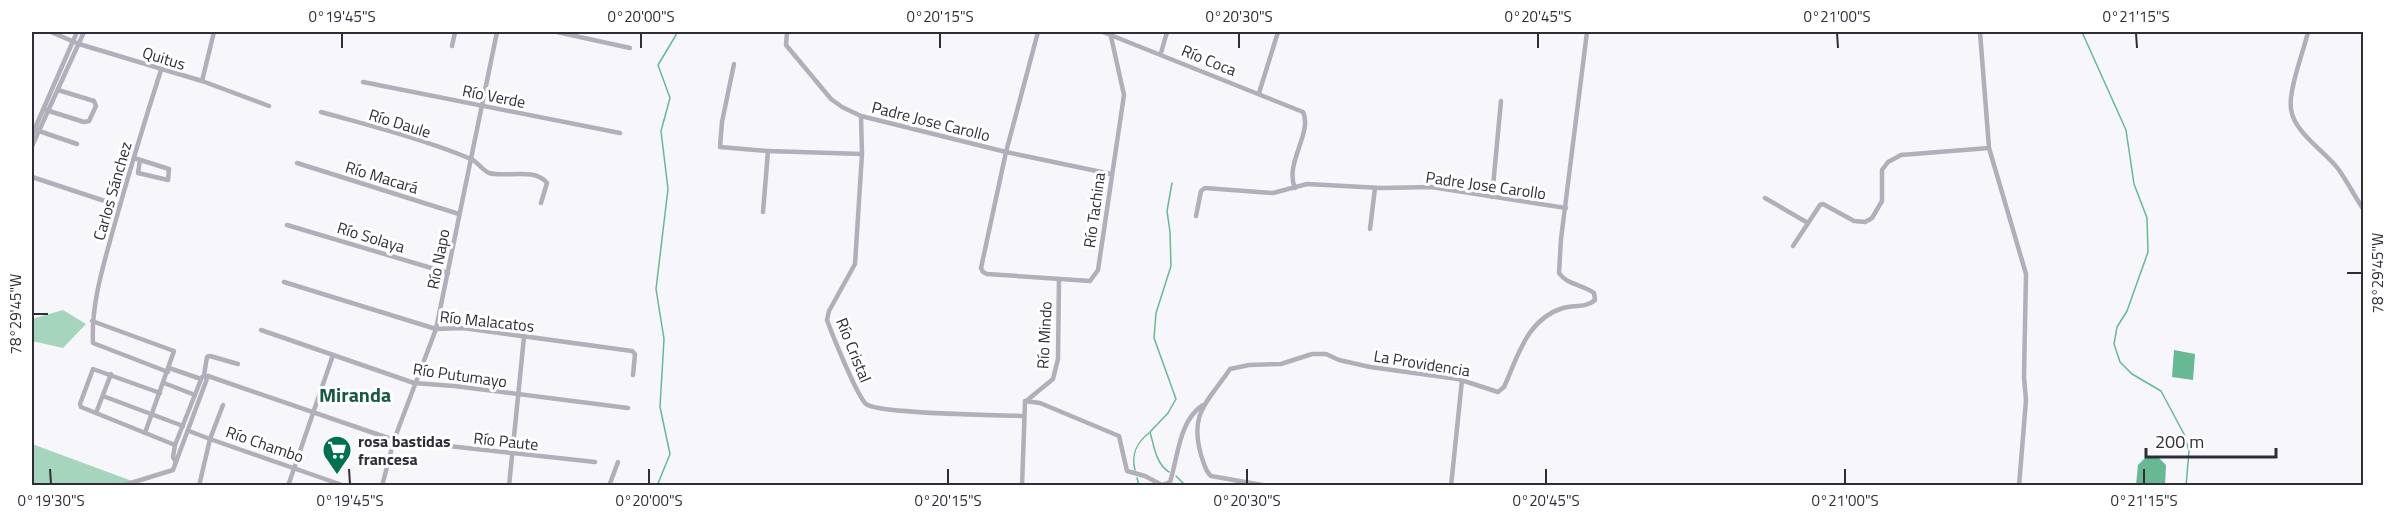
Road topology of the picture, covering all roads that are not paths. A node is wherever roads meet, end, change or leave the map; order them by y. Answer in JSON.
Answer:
{"nodes":[{"id":1,"x":51,"y":32,"type":"edge"},
{"id":2,"x":77,"y":32,"type":"edge"},
{"id":3,"x":84,"y":32,"type":"edge"},
{"id":4,"x":214,"y":32,"type":"edge"},
{"id":5,"x":455,"y":32,"type":"edge"},
{"id":6,"x":497,"y":32,"type":"edge"},
{"id":7,"x":557,"y":32,"type":"edge"},
{"id":8,"x":787,"y":32,"type":"edge"},
{"id":9,"x":1038,"y":32,"type":"edge"},
{"id":10,"x":1103,"y":32,"type":"edge"},
{"id":11,"x":1167,"y":32,"type":"edge"},
{"id":12,"x":1278,"y":32,"type":"edge"},
{"id":13,"x":1587,"y":32,"type":"edge"},
{"id":14,"x":1980,"y":32,"type":"edge"},
{"id":15,"x":2308,"y":32,"type":"edge"},
{"id":16,"x":1110,"y":33,"type":"edge"},
{"id":17,"x":72,"y":42,"type":"junction"},
{"id":18,"x":79,"y":44,"type":"junction"},
{"id":19,"x":452,"y":46,"type":"dead end"},
{"id":20,"x":630,"y":48,"type":"dead end"},
{"id":21,"x":1161,"y":54,"type":"junction"},
{"id":22,"x":734,"y":64,"type":"dead end"},
{"id":23,"x":160,"y":70,"type":"junction"},
{"id":24,"x":202,"y":81,"type":"junction"},
{"id":25,"x":363,"y":82,"type":"dead end"},
{"id":26,"x":58,"y":90,"type":"junction"},
{"id":27,"x":1259,"y":93,"type":"junction"},
{"id":28,"x":1501,"y":101,"type":"dead end"},
{"id":29,"x":269,"y":106,"type":"dead end"},
{"id":30,"x":483,"y":107,"type":"junction"},
{"id":31,"x":46,"y":110,"type":"junction"},
{"id":32,"x":321,"y":112,"type":"dead end"},
{"id":33,"x":861,"y":116,"type":"junction"},
{"id":34,"x":35,"y":132,"type":"edge"},
{"id":35,"x":620,"y":133,"type":"dead end"},
{"id":36,"x":77,"y":144,"type":"dead end"},
{"id":37,"x":32,"y":146,"type":"edge"},
{"id":38,"x":1989,"y":148,"type":"junction"},
{"id":39,"x":768,"y":151,"type":"junction"},
{"id":40,"x":1006,"y":152,"type":"junction"},
{"id":41,"x":862,"y":154,"type":"junction"},
{"id":42,"x":134,"y":158,"type":"junction"},
{"id":43,"x":472,"y":159,"type":"junction"},
{"id":44,"x":140,"y":160,"type":"junction"},
{"id":45,"x":297,"y":163,"type":"dead end"},
{"id":46,"x":1112,"y":174,"type":"junction"},
{"id":47,"x":32,"y":177,"type":"edge"},
{"id":48,"x":1295,"y":188,"type":"junction"},
{"id":49,"x":1375,"y":188,"type":"junction"},
{"id":50,"x":1492,"y":197,"type":"junction"},
{"id":51,"x":1765,"y":198,"type":"dead end"},
{"id":52,"x":541,"y":203,"type":"dead end"},
{"id":53,"x":120,"y":206,"type":"junction"},
{"id":54,"x":1566,"y":208,"type":"junction"},
{"id":55,"x":2364,"y":210,"type":"edge"},
{"id":56,"x":763,"y":212,"type":"dead end"},
{"id":57,"x":459,"y":214,"type":"junction"},
{"id":58,"x":1196,"y":216,"type":"dead end"},
{"id":59,"x":1808,"y":223,"type":"junction"},
{"id":60,"x":288,"y":225,"type":"dead end"},
{"id":61,"x":1370,"y":229,"type":"dead end"},
{"id":62,"x":1793,"y":246,"type":"dead end"},
{"id":63,"x":448,"y":273,"type":"junction"},
{"id":64,"x":1059,"y":279,"type":"junction"},
{"id":65,"x":284,"y":282,"type":"dead end"},
{"id":66,"x":92,"y":321,"type":"junction"},
{"id":67,"x":436,"y":329,"type":"junction"},
{"id":68,"x":261,"y":330,"type":"dead end"},
{"id":69,"x":524,"y":337,"type":"junction"},
{"id":70,"x":333,"y":355,"type":"junction"},
{"id":71,"x":238,"y":364,"type":"dead end"},
{"id":72,"x":168,"y":370,"type":"junction"},
{"id":73,"x":111,"y":374,"type":"junction"},
{"id":74,"x":633,"y":375,"type":"dead end"},
{"id":75,"x":204,"y":377,"type":"junction"},
{"id":76,"x":1462,"y":380,"type":"junction"},
{"id":77,"x":164,"y":382,"type":"junction"},
{"id":78,"x":414,"y":383,"type":"junction"},
{"id":79,"x":160,"y":393,"type":"junction"},
{"id":80,"x":195,"y":395,"type":"junction"},
{"id":81,"x":103,"y":396,"type":"junction"},
{"id":82,"x":517,"y":396,"type":"junction"},
{"id":83,"x":1025,"y":401,"type":"junction"},
{"id":84,"x":223,"y":405,"type":"dead end"},
{"id":85,"x":1203,"y":405,"type":"junction"},
{"id":86,"x":628,"y":408,"type":"dead end"},
{"id":87,"x":314,"y":411,"type":"junction"},
{"id":88,"x":96,"y":413,"type":"junction"},
{"id":89,"x":151,"y":413,"type":"junction"},
{"id":90,"x":1023,"y":416,"type":"junction"},
{"id":91,"x":183,"y":426,"type":"junction"},
{"id":92,"x":189,"y":431,"type":"junction"},
{"id":93,"x":145,"y":433,"type":"junction"},
{"id":94,"x":210,"y":439,"type":"junction"},
{"id":95,"x":394,"y":440,"type":"junction"},
{"id":96,"x":175,"y":446,"type":"junction"},
{"id":97,"x":513,"y":454,"type":"junction"},
{"id":98,"x":176,"y":462,"type":"junction"},
{"id":99,"x":595,"y":462,"type":"dead end"},
{"id":100,"x":618,"y":462,"type":"dead end"},
{"id":101,"x":295,"y":467,"type":"junction"},
{"id":102,"x":1232,"y":483,"type":"edge"},
{"id":103,"x":121,"y":486,"type":"edge"},
{"id":104,"x":199,"y":486,"type":"edge"},
{"id":105,"x":288,"y":486,"type":"edge"},
{"id":106,"x":345,"y":486,"type":"edge"},
{"id":107,"x":382,"y":486,"type":"edge"},
{"id":108,"x":509,"y":486,"type":"edge"},
{"id":109,"x":609,"y":486,"type":"edge"},
{"id":110,"x":1022,"y":486,"type":"edge"},
{"id":111,"x":1268,"y":486,"type":"edge"},
{"id":112,"x":1451,"y":486,"type":"edge"},
{"id":113,"x":2019,"y":486,"type":"edge"}],
"edges":[{"from":1,"to":17,"type":"street","name":"Quitus"},
{"from":2,"to":17,"type":"street"},
{"from":3,"to":18,"type":"street"},
{"from":4,"to":24,"type":"street"},
{"from":5,"to":19,"type":"street"},
{"from":6,"to":30,"type":"street","name":"Río Napo"},
{"from":7,"to":20,"type":"street"},
{"from":8,"to":33,"type":"street","name":"Padre Jose Carollo"},
{"from":9,"to":40,"type":"street"},
{"from":10,"to":16,"type":"street","name":"Río Coca"},
{"from":11,"to":21,"type":"street"},
{"from":12,"to":27,"type":"street"},
{"from":13,"to":54,"type":"street","name":"La Providencia"},
{"from":14,"to":38,"type":"street"},
{"from":15,"to":55,"type":"street"},
{"from":16,"to":21,"type":"street","name":"Río Coca"},
{"from":16,"to":46,"type":"street","name":"Río Tachina"},
{"from":17,"to":18,"type":"street","name":"Quitus"},
{"from":17,"to":31,"type":"street"},
{"from":18,"to":23,"type":"street","name":"Quitus"},
{"from":18,"to":26,"type":"street"},
{"from":21,"to":27,"type":"street","name":"Río Coca"},
{"from":22,"to":39,"type":"street"},
{"from":23,"to":24,"type":"street","name":"Quitus"},
{"from":23,"to":42,"type":"street","name":"Carlos Sánchez"},
{"from":24,"to":29,"type":"street","name":"Quitus"},
{"from":25,"to":30,"type":"street","name":"Río Verde"},
{"from":26,"to":31,"type":"street"},
{"from":26,"to":31,"type":"street"},
{"from":27,"to":48,"type":"street","name":"Río Coca"},
{"from":28,"to":50,"type":"street"},
{"from":30,"to":35,"type":"street","name":"Río Verde"},
{"from":30,"to":43,"type":"street","name":"Río Napo"},
{"from":31,"to":34,"type":"street"},
{"from":32,"to":43,"type":"street","name":"Río Daule"},
{"from":33,"to":40,"type":"street","name":"Padre Jose Carollo"},
{"from":33,"to":41,"type":"street","name":"Río Cristal"},
{"from":34,"to":36,"type":"street"},
{"from":34,"to":37,"type":"street"},
{"from":38,"to":59,"type":"street"},
{"from":38,"to":113,"type":"street"},
{"from":39,"to":41,"type":"street"},
{"from":39,"to":56,"type":"street"},
{"from":40,"to":46,"type":"street","name":"Padre Jose Carollo"},
{"from":40,"to":64,"type":"street","name":"Río Tachina"},
{"from":41,"to":90,"type":"street","name":"Río Cristal"},
{"from":42,"to":44,"type":"street"},
{"from":42,"to":53,"type":"street","name":"Carlos Sánchez"},
{"from":43,"to":52,"type":"street","name":"Río Daule"},
{"from":43,"to":57,"type":"street","name":"Río Napo"},
{"from":44,"to":44,"type":"street"},
{"from":45,"to":57,"type":"street","name":"Río Macará"},
{"from":46,"to":64,"type":"street","name":"Río Tachina"},
{"from":47,"to":53,"type":"street"},
{"from":48,"to":49,"type":"street","name":"Padre Jose Carollo"},
{"from":48,"to":58,"type":"street","name":"Padre Jose Carollo"},
{"from":49,"to":50,"type":"street","name":"Padre Jose Carollo"},
{"from":49,"to":61,"type":"street"},
{"from":50,"to":54,"type":"street","name":"Padre Jose Carollo"},
{"from":51,"to":59,"type":"street"},
{"from":53,"to":66,"type":"street","name":"Carlos Sánchez"},
{"from":54,"to":76,"type":"street","name":"La Providencia"},
{"from":57,"to":63,"type":"street","name":"Río Napo"},
{"from":59,"to":62,"type":"street"},
{"from":60,"to":63,"type":"street","name":"Río Solaya"},
{"from":63,"to":67,"type":"street","name":"Río Napo"},
{"from":64,"to":83,"type":"street","name":"Río Mindo"},
{"from":65,"to":67,"type":"street","name":"Río Malacatos"},
{"from":66,"to":72,"type":"street","name":"Río Paute"},
{"from":66,"to":72,"type":"street"},
{"from":67,"to":69,"type":"street","name":"Río Malacatos"},
{"from":67,"to":78,"type":"street","name":"Río Napo"},
{"from":68,"to":70,"type":"street","name":"Río Putumayo"},
{"from":69,"to":74,"type":"street","name":"Río Malacatos"},
{"from":69,"to":82,"type":"street"},
{"from":70,"to":78,"type":"street","name":"Río Putumayo"},
{"from":70,"to":87,"type":"street"},
{"from":71,"to":75,"type":"street"},
{"from":72,"to":75,"type":"street","name":"Río Paute"},
{"from":72,"to":77,"type":"street"},
{"from":73,"to":79,"type":"street"},
{"from":73,"to":81,"type":"street"},
{"from":73,"to":88,"type":"street"},
{"from":75,"to":80,"type":"street"},
{"from":75,"to":87,"type":"street","name":"Río Paute"},
{"from":75,"to":92,"type":"street"},
{"from":76,"to":85,"type":"street","name":"La Providencia"},
{"from":76,"to":112,"type":"street"},
{"from":77,"to":79,"type":"street"},
{"from":77,"to":80,"type":"street"},
{"from":78,"to":82,"type":"street","name":"Río Putumayo"},
{"from":78,"to":95,"type":"street","name":"Río Napo"},
{"from":79,"to":89,"type":"street"},
{"from":80,"to":91,"type":"street"},
{"from":81,"to":88,"type":"street"},
{"from":81,"to":89,"type":"street"},
{"from":82,"to":86,"type":"street","name":"Río Putumayo"},
{"from":82,"to":97,"type":"street"},
{"from":83,"to":85,"type":"street"},
{"from":83,"to":90,"type":"street"},
{"from":84,"to":94,"type":"street"},
{"from":85,"to":102,"type":"street","name":"La Providencia"},
{"from":87,"to":95,"type":"street","name":"Río Paute"},
{"from":87,"to":101,"type":"street"},
{"from":88,"to":93,"type":"street"},
{"from":89,"to":91,"type":"street"},
{"from":89,"to":93,"type":"street"},
{"from":90,"to":110,"type":"street"},
{"from":91,"to":96,"type":"street"},
{"from":92,"to":94,"type":"street","name":"Río Chambo"},
{"from":92,"to":98,"type":"street"},
{"from":93,"to":96,"type":"street"},
{"from":94,"to":101,"type":"street","name":"Río Chambo"},
{"from":94,"to":104,"type":"street"},
{"from":95,"to":97,"type":"street","name":"Río Paute"},
{"from":95,"to":107,"type":"street","name":"Río Napo"},
{"from":96,"to":98,"type":"street"},
{"from":97,"to":99,"type":"street","name":"Río Paute"},
{"from":97,"to":108,"type":"street"},
{"from":98,"to":103,"type":"street"},
{"from":100,"to":109,"type":"street"},
{"from":101,"to":105,"type":"street"},
{"from":101,"to":106,"type":"street","name":"Río Chambo"},
{"from":102,"to":111,"type":"street","name":"La Providencia"}]}
